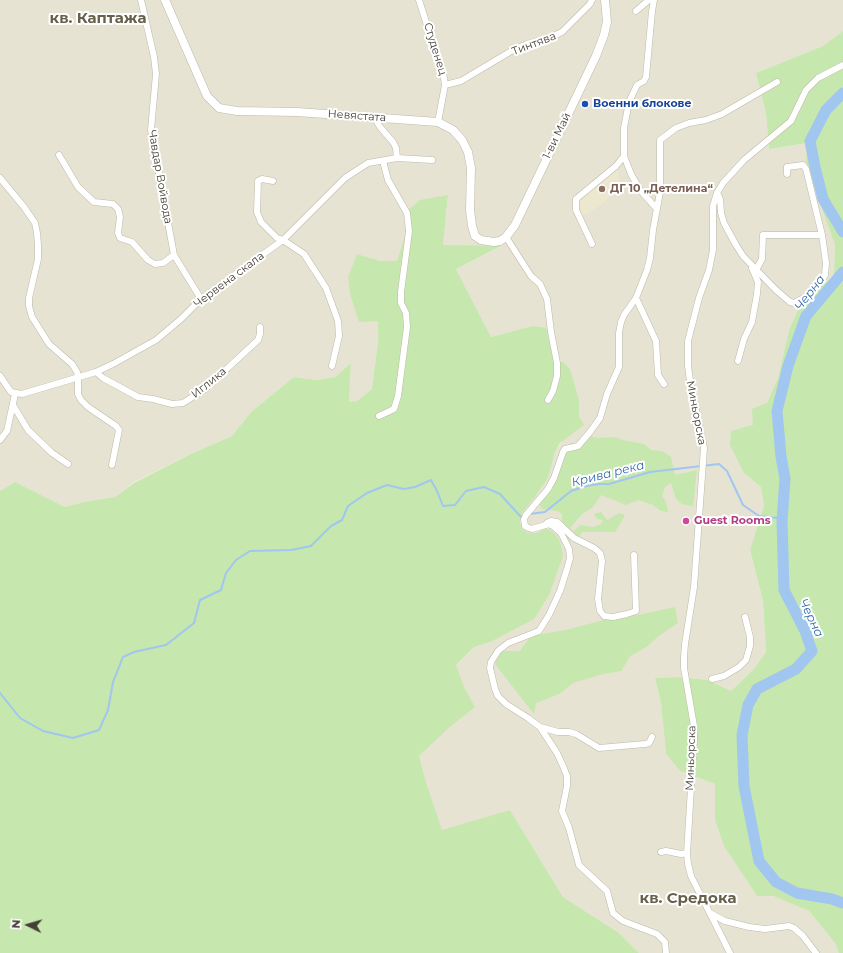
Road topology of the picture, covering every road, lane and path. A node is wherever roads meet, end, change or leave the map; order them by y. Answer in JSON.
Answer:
{"nodes":[{"id":1,"x":141,"y":0,"type":"edge"},
{"id":2,"x":165,"y":0,"type":"edge"},
{"id":3,"x":419,"y":0,"type":"edge"},
{"id":4,"x":592,"y":0,"type":"edge"},
{"id":5,"x":605,"y":0,"type":"edge"},
{"id":6,"x":649,"y":0,"type":"edge"},
{"id":7,"x":654,"y":0,"type":"edge"},
{"id":8,"x":636,"y":11,"type":"dead end"},
{"id":9,"x":843,"y":65,"type":"edge"},
{"id":10,"x":776,"y":82,"type":"dead end"},
{"id":11,"x":445,"y":85,"type":"junction"},
{"id":12,"x":376,"y":117,"type":"junction"},
{"id":13,"x":438,"y":122,"type":"junction"},
{"id":14,"x":59,"y":155,"type":"dead end"},
{"id":15,"x":624,"y":156,"type":"junction"},
{"id":16,"x":397,"y":158,"type":"junction"},
{"id":17,"x":432,"y":160,"type":"dead end"},
{"id":18,"x":383,"y":161,"type":"junction"},
{"id":19,"x":787,"y":174,"type":"dead end"},
{"id":20,"x":0,"y":178,"type":"edge"},
{"id":21,"x":273,"y":181,"type":"dead end"},
{"id":22,"x":717,"y":193,"type":"junction"},
{"id":23,"x":656,"y":208,"type":"junction"},
{"id":24,"x":822,"y":235,"type":"junction"},
{"id":25,"x":506,"y":237,"type":"junction"},
{"id":26,"x":283,"y":240,"type":"junction"},
{"id":27,"x":592,"y":244,"type":"dead end"},
{"id":28,"x":174,"y":255,"type":"junction"},
{"id":29,"x":750,"y":263,"type":"junction"},
{"id":30,"x":756,"y":270,"type":"junction"},
{"id":31,"x":636,"y":298,"type":"junction"},
{"id":32,"x":201,"y":299,"type":"junction"},
{"id":33,"x":260,"y":327,"type":"dead end"},
{"id":34,"x":738,"y":362,"type":"dead end"},
{"id":35,"x":332,"y":366,"type":"dead end"},
{"id":36,"x":96,"y":372,"type":"junction"},
{"id":37,"x":0,"y":376,"type":"edge"},
{"id":38,"x":78,"y":377,"type":"junction"},
{"id":39,"x":664,"y":384,"type":"dead end"},
{"id":40,"x":15,"y":394,"type":"junction"},
{"id":41,"x":548,"y":400,"type":"dead end"},
{"id":42,"x":13,"y":405,"type":"junction"},
{"id":43,"x":379,"y":416,"type":"dead end"},
{"id":44,"x":0,"y":440,"type":"edge"},
{"id":45,"x":68,"y":464,"type":"dead end"},
{"id":46,"x":112,"y":465,"type":"dead end"},
{"id":47,"x":546,"y":524,"type":"junction"},
{"id":48,"x":634,"y":555,"type":"dead end"},
{"id":49,"x":745,"y":617,"type":"dead end"},
{"id":50,"x":712,"y":679,"type":"dead end"},
{"id":51,"x":540,"y":727,"type":"junction"},
{"id":52,"x":652,"y":737,"type":"dead end"},
{"id":53,"x":661,"y":852,"type":"dead end"},
{"id":54,"x":687,"y":853,"type":"junction"},
{"id":55,"x":710,"y":913,"type":"junction"},
{"id":56,"x":666,"y":953,"type":"edge"},
{"id":57,"x":730,"y":953,"type":"edge"},
{"id":58,"x":816,"y":953,"type":"edge"}],
"edges":[{"from":1,"to":28,"type":"street","name":"Чавдар Войвода"},
{"from":2,"to":12,"type":"street","name":"Невястата"},
{"from":3,"to":11,"type":"street","name":"Студенец"},
{"from":4,"to":11,"type":"street","name":"Тинтява"},
{"from":5,"to":25,"type":"street","name":"1-ви Май"},
{"from":6,"to":8,"type":"street"},
{"from":7,"to":15,"type":"street"},
{"from":9,"to":22,"type":"street","name":"Миньорска"},
{"from":10,"to":23,"type":"street"},
{"from":11,"to":13,"type":"street","name":"Студенец"},
{"from":12,"to":13,"type":"street","name":"Невястата"},
{"from":12,"to":16,"type":"street"},
{"from":13,"to":25,"type":"street","name":"Невястата"},
{"from":14,"to":28,"type":"street"},
{"from":15,"to":23,"type":"street"},
{"from":15,"to":27,"type":"street"},
{"from":16,"to":17,"type":"street","name":"Червена скала"},
{"from":16,"to":18,"type":"street","name":"Червена скала"},
{"from":18,"to":26,"type":"street","name":"Червена скала"},
{"from":18,"to":43,"type":"street"},
{"from":19,"to":24,"type":"street"},
{"from":20,"to":38,"type":"street"},
{"from":21,"to":26,"type":"street"},
{"from":22,"to":29,"type":"street"},
{"from":22,"to":54,"type":"street","name":"Миньорска"},
{"from":23,"to":31,"type":"street"},
{"from":24,"to":30,"type":"street"},
{"from":24,"to":30,"type":"street"},
{"from":25,"to":41,"type":"street"},
{"from":26,"to":32,"type":"street","name":"Червена скала"},
{"from":26,"to":35,"type":"street"},
{"from":28,"to":32,"type":"street","name":"Чавдар Войвода"},
{"from":29,"to":30,"type":"street"},
{"from":29,"to":34,"type":"street"},
{"from":31,"to":39,"type":"street"},
{"from":31,"to":47,"type":"street"},
{"from":32,"to":36,"type":"street","name":"Червена скала"},
{"from":33,"to":36,"type":"street","name":"Иглика"},
{"from":36,"to":38,"type":"street","name":"Червена скала"},
{"from":37,"to":40,"type":"street"},
{"from":38,"to":40,"type":"street","name":"Червена скала"},
{"from":38,"to":46,"type":"street"},
{"from":40,"to":42,"type":"street"},
{"from":42,"to":44,"type":"street"},
{"from":42,"to":45,"type":"street"},
{"from":47,"to":48,"type":"street"},
{"from":47,"to":51,"type":"street"},
{"from":49,"to":50,"type":"street"},
{"from":51,"to":52,"type":"street"},
{"from":51,"to":56,"type":"street"},
{"from":53,"to":54,"type":"street"},
{"from":54,"to":55,"type":"street","name":"Миньорска"},
{"from":55,"to":57,"type":"street","name":"Миньорска"},
{"from":55,"to":58,"type":"street"}]}
